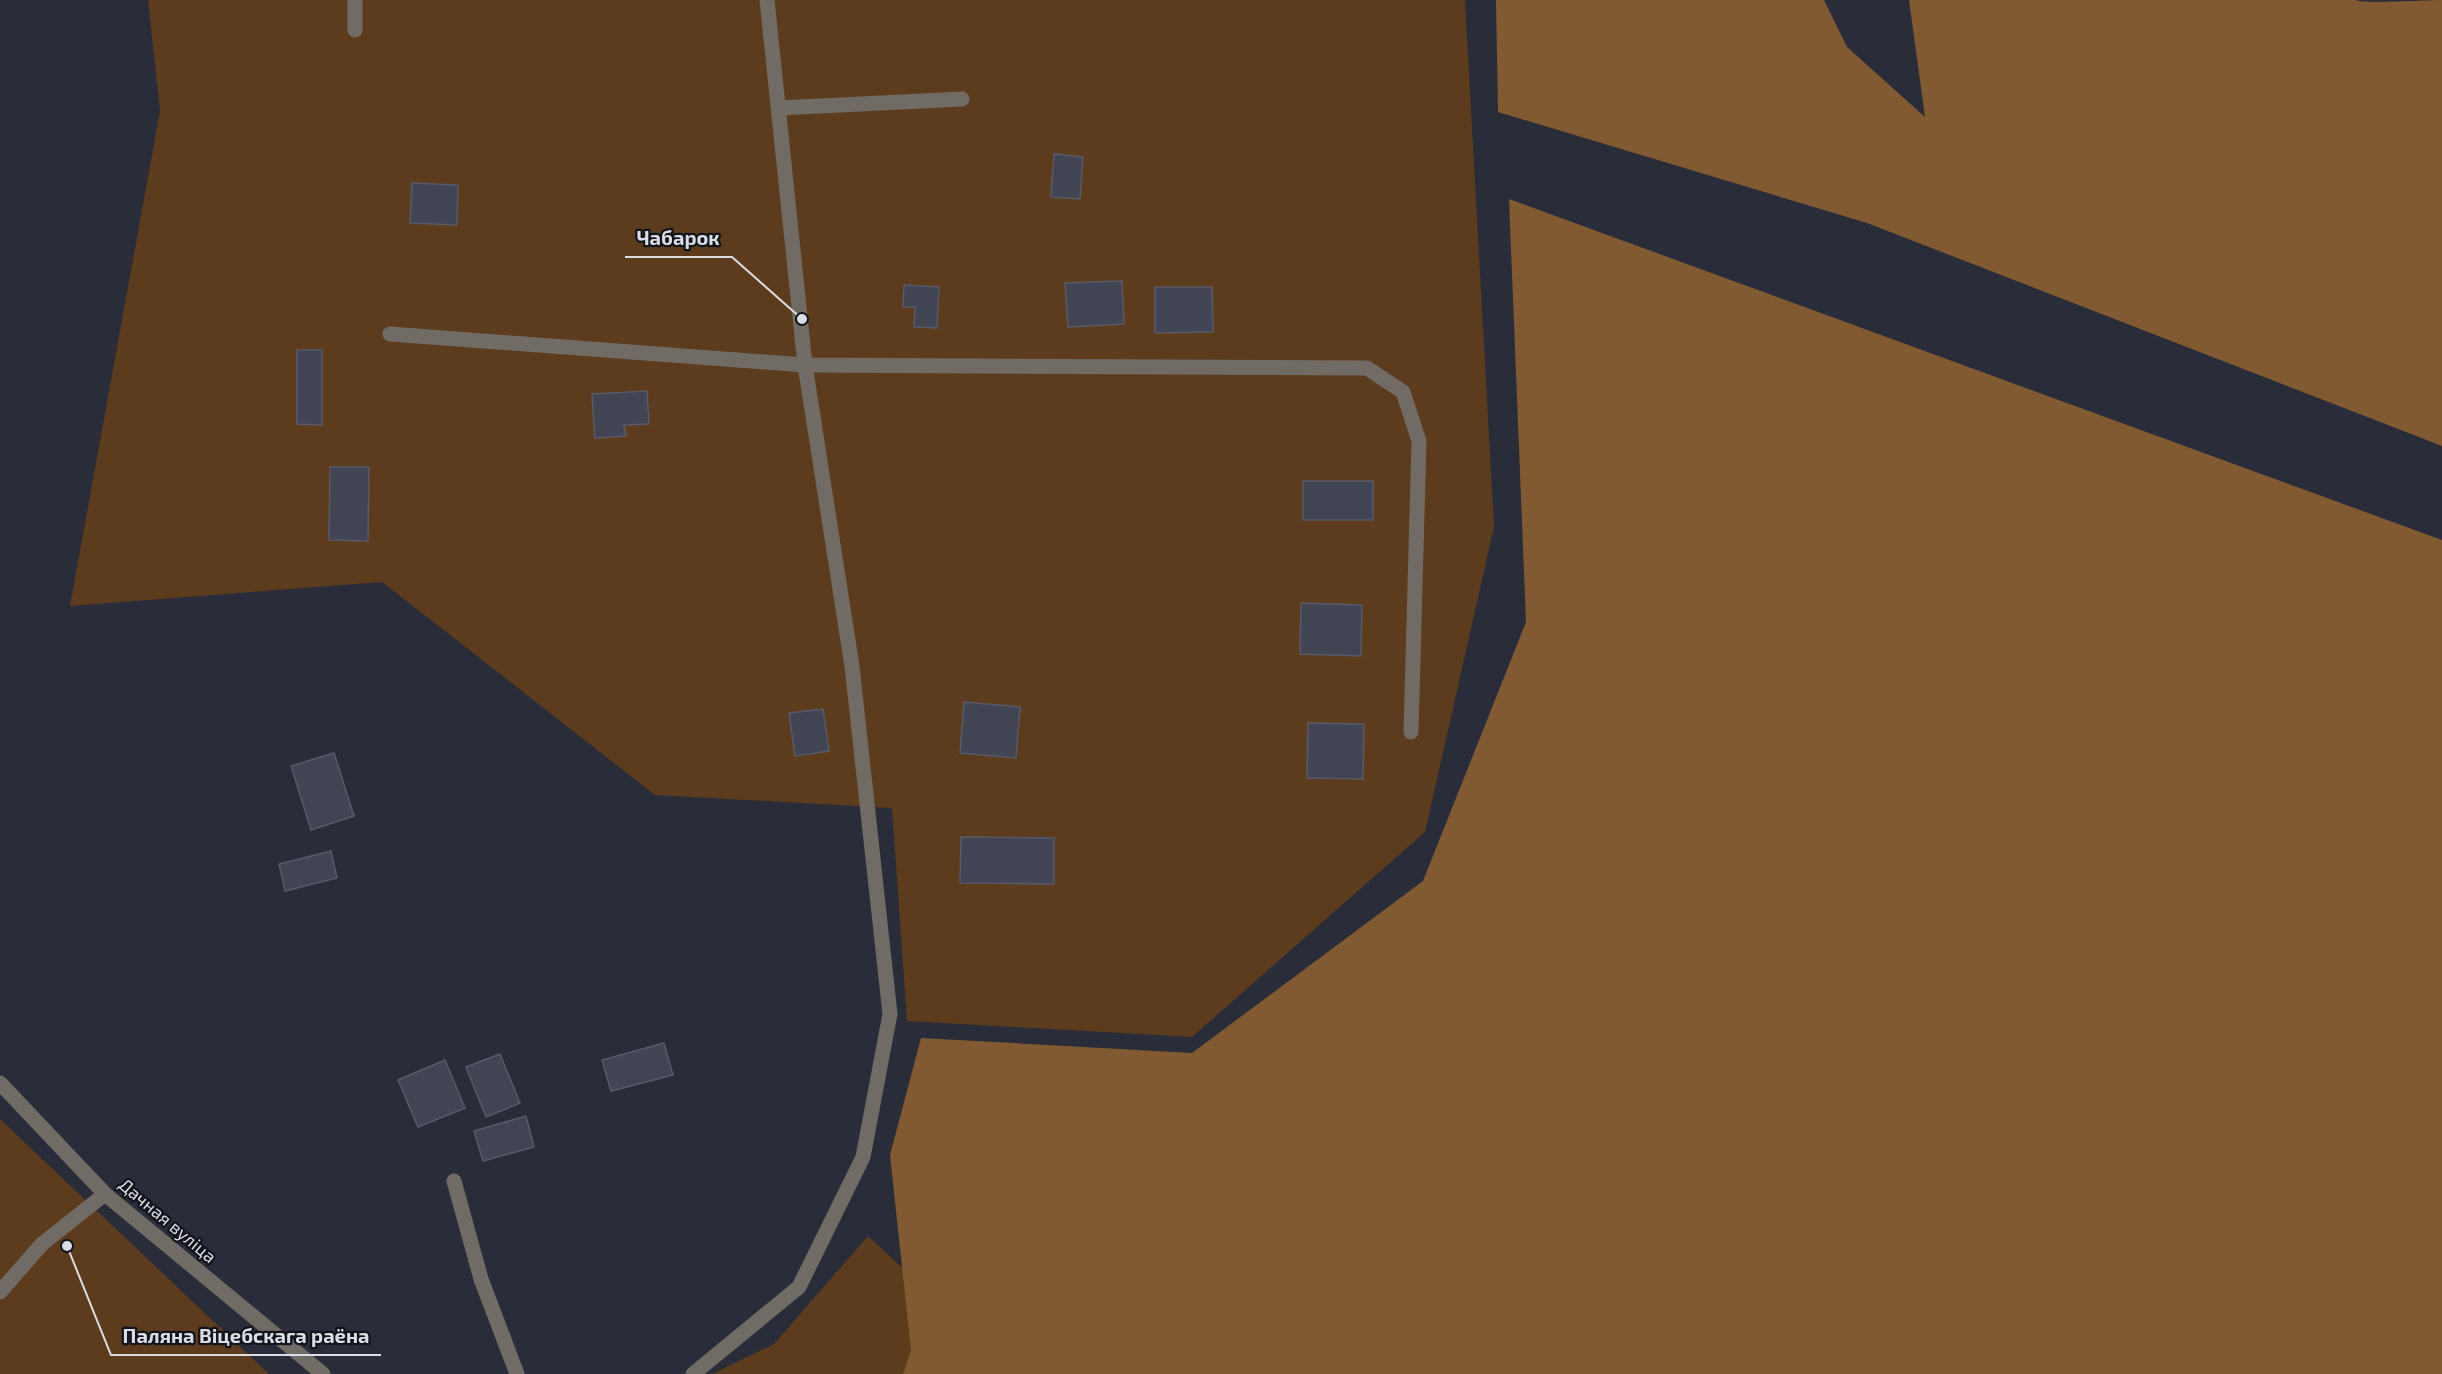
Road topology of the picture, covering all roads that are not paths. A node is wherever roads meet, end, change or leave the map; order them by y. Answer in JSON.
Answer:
{"nodes":[{"id":1,"x":355,"y":0,"type":"edge"},
{"id":2,"x":767,"y":0,"type":"edge"},
{"id":3,"x":355,"y":30,"type":"dead end"},
{"id":4,"x":962,"y":99,"type":"dead end"},
{"id":5,"x":778,"y":108,"type":"junction"},
{"id":6,"x":390,"y":334,"type":"dead end"},
{"id":7,"x":805,"y":365,"type":"junction"},
{"id":8,"x":1411,"y":732,"type":"dead end"},
{"id":9,"x":0,"y":1083,"type":"edge"},
{"id":10,"x":454,"y":1181,"type":"dead end"},
{"id":11,"x":105,"y":1194,"type":"junction"},
{"id":12,"x":0,"y":1292,"type":"edge"},
{"id":13,"x":322,"y":1374,"type":"edge"},
{"id":14,"x":517,"y":1374,"type":"edge"},
{"id":15,"x":693,"y":1374,"type":"edge"}],
"edges":[{"from":1,"to":3,"type":"street"},
{"from":2,"to":5,"type":"street"},
{"from":4,"to":5,"type":"street"},
{"from":5,"to":7,"type":"street"},
{"from":6,"to":7,"type":"street"},
{"from":7,"to":8,"type":"street"},
{"from":7,"to":15,"type":"street"},
{"from":9,"to":11,"type":"street","name":"Дачная вуліца"},
{"from":10,"to":14,"type":"street"},
{"from":11,"to":12,"type":"street"},
{"from":11,"to":13,"type":"street","name":"Дачная вуліца"}]}
